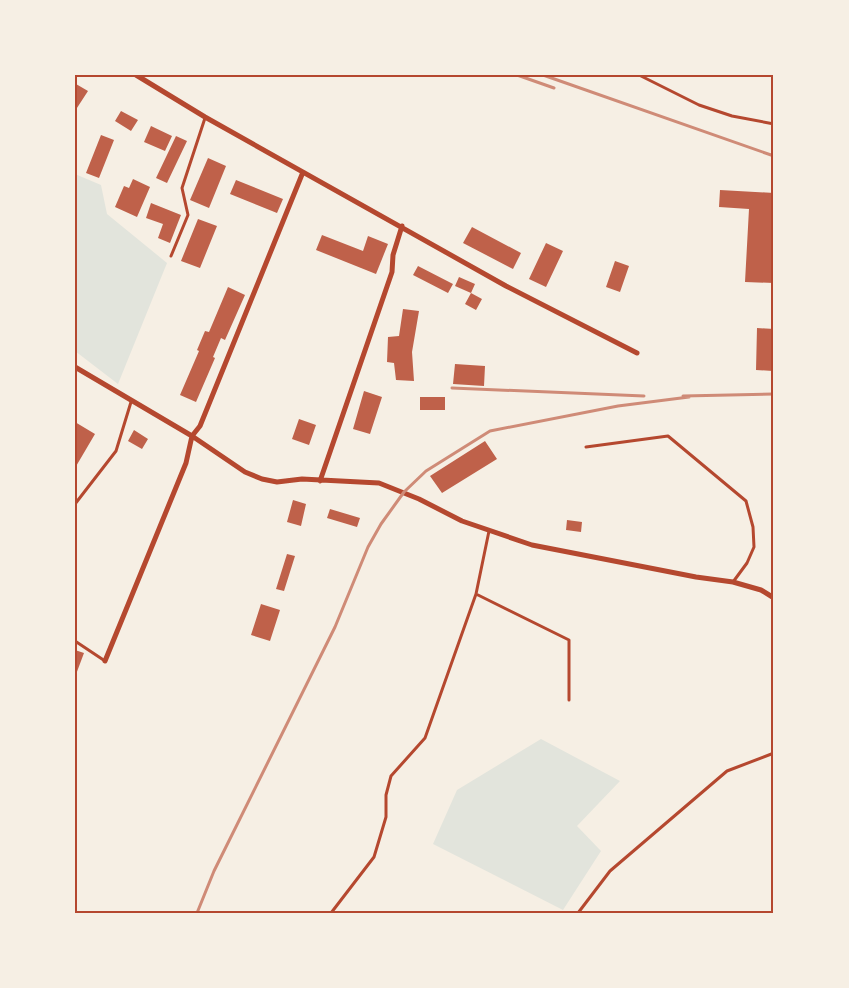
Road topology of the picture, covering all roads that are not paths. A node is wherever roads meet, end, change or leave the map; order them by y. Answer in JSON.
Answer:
{"nodes":[{"id":1,"x":136,"y":75,"type":"edge"},
{"id":2,"x":639,"y":75,"type":"edge"},
{"id":3,"x":205,"y":117,"type":"junction"},
{"id":4,"x":774,"y":124,"type":"edge"},
{"id":5,"x":303,"y":172,"type":"junction"},
{"id":6,"x":402,"y":226,"type":"junction"},
{"id":7,"x":171,"y":256,"type":"dead end"},
{"id":8,"x":637,"y":353,"type":"dead end"},
{"id":9,"x":75,"y":367,"type":"edge"},
{"id":10,"x":131,"y":402,"type":"junction"},
{"id":11,"x":192,"y":436,"type":"junction"},
{"id":12,"x":586,"y":447,"type":"dead end"},
{"id":13,"x":320,"y":482,"type":"junction"},
{"id":14,"x":75,"y":504,"type":"edge"},
{"id":15,"x":489,"y":531,"type":"junction"},
{"id":16,"x":733,"y":582,"type":"junction"},
{"id":17,"x":476,"y":594,"type":"junction"},
{"id":18,"x":774,"y":598,"type":"edge"},
{"id":19,"x":75,"y":640,"type":"edge"},
{"id":20,"x":105,"y":661,"type":"joint"},
{"id":21,"x":568,"y":700,"type":"dead end"},
{"id":22,"x":774,"y":753,"type":"edge"},
{"id":23,"x":331,"y":913,"type":"edge"},
{"id":24,"x":578,"y":913,"type":"edge"}],
"edges":[{"from":1,"to":3,"type":"street"},
{"from":2,"to":4,"type":"lane"},
{"from":3,"to":5,"type":"street"},
{"from":3,"to":7,"type":"lane"},
{"from":5,"to":6,"type":"street"},
{"from":5,"to":11,"type":"street"},
{"from":6,"to":8,"type":"street"},
{"from":6,"to":13,"type":"street"},
{"from":9,"to":10,"type":"street"},
{"from":10,"to":11,"type":"street"},
{"from":10,"to":14,"type":"lane"},
{"from":11,"to":13,"type":"street"},
{"from":11,"to":20,"type":"street"},
{"from":12,"to":16,"type":"lane"},
{"from":13,"to":15,"type":"street"},
{"from":15,"to":16,"type":"street"},
{"from":15,"to":17,"type":"lane"},
{"from":16,"to":18,"type":"street"},
{"from":17,"to":21,"type":"lane"},
{"from":17,"to":23,"type":"lane"},
{"from":19,"to":20,"type":"lane"},
{"from":22,"to":24,"type":"lane"}]}
